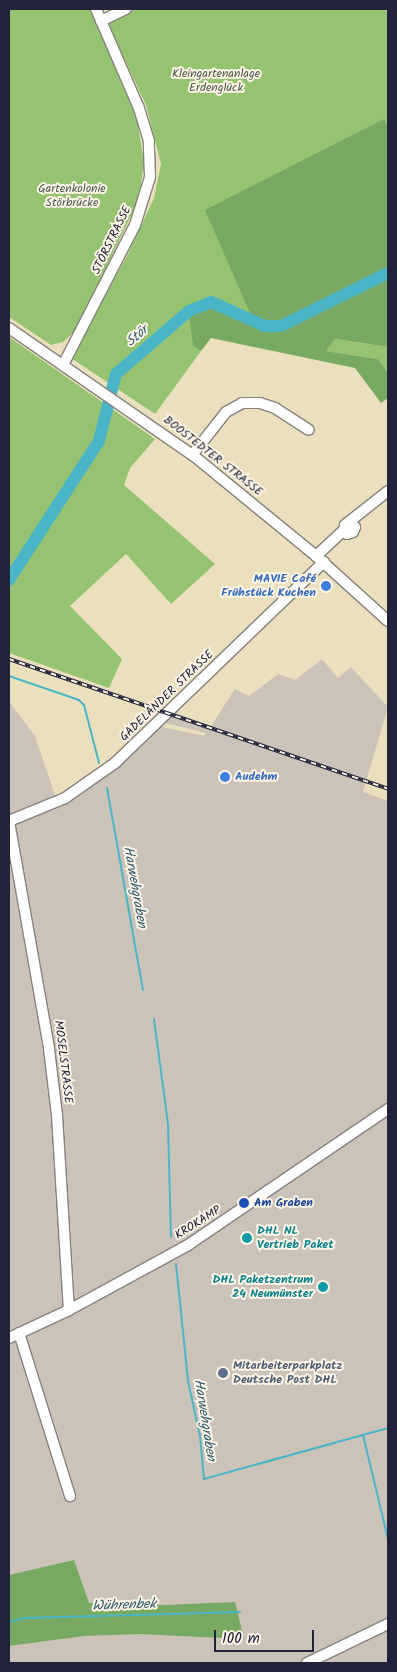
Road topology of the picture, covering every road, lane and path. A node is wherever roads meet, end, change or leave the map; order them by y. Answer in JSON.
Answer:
{"nodes":[{"id":1,"x":96,"y":9,"type":"edge"},
{"id":2,"x":126,"y":9,"type":"edge"},
{"id":3,"x":101,"y":21,"type":"junction"},
{"id":4,"x":9,"y":328,"type":"edge"},
{"id":5,"x":63,"y":365,"type":"junction"},
{"id":6,"x":309,"y":430,"type":"dead end"},
{"id":7,"x":193,"y":454,"type":"junction"},
{"id":8,"x":388,"y":491,"type":"edge"},
{"id":9,"x":320,"y":559,"type":"junction"},
{"id":10,"x":388,"y":621,"type":"edge"},
{"id":11,"x":9,"y":821,"type":"edge"},
{"id":12,"x":388,"y":1109,"type":"edge"},
{"id":13,"x":69,"y":1310,"type":"junction"},
{"id":14,"x":14,"y":1336,"type":"edge"},
{"id":15,"x":70,"y":1496,"type":"dead end"},
{"id":16,"x":388,"y":1624,"type":"edge"},
{"id":17,"x":307,"y":1663,"type":"edge"}],
"edges":[{"from":1,"to":3,"type":"street","name":"STÖRSTRASSE"},
{"from":2,"to":3,"type":"street"},
{"from":3,"to":5,"type":"street","name":"STÖRSTRASSE"},
{"from":4,"to":5,"type":"street","name":"BOOSTEDTER STRASSE"},
{"from":5,"to":7,"type":"street","name":"BOOSTEDTER STRASSE"},
{"from":6,"to":7,"type":"street"},
{"from":7,"to":9,"type":"street","name":"BOOSTEDTER STRASSE"},
{"from":8,"to":9,"type":"street","name":"GADELANDER STRASSE"},
{"from":9,"to":10,"type":"street","name":"BOOSTEDTER STRASSE"},
{"from":9,"to":11,"type":"street","name":"GADELANDER STRASSE"},
{"from":11,"to":13,"type":"street","name":"MOSELSTRASSE"},
{"from":12,"to":13,"type":"street","name":"KROKAMP"},
{"from":13,"to":14,"type":"street","name":"KROKAMP"},
{"from":14,"to":15,"type":"street"},
{"from":16,"to":17,"type":"street"}]}
